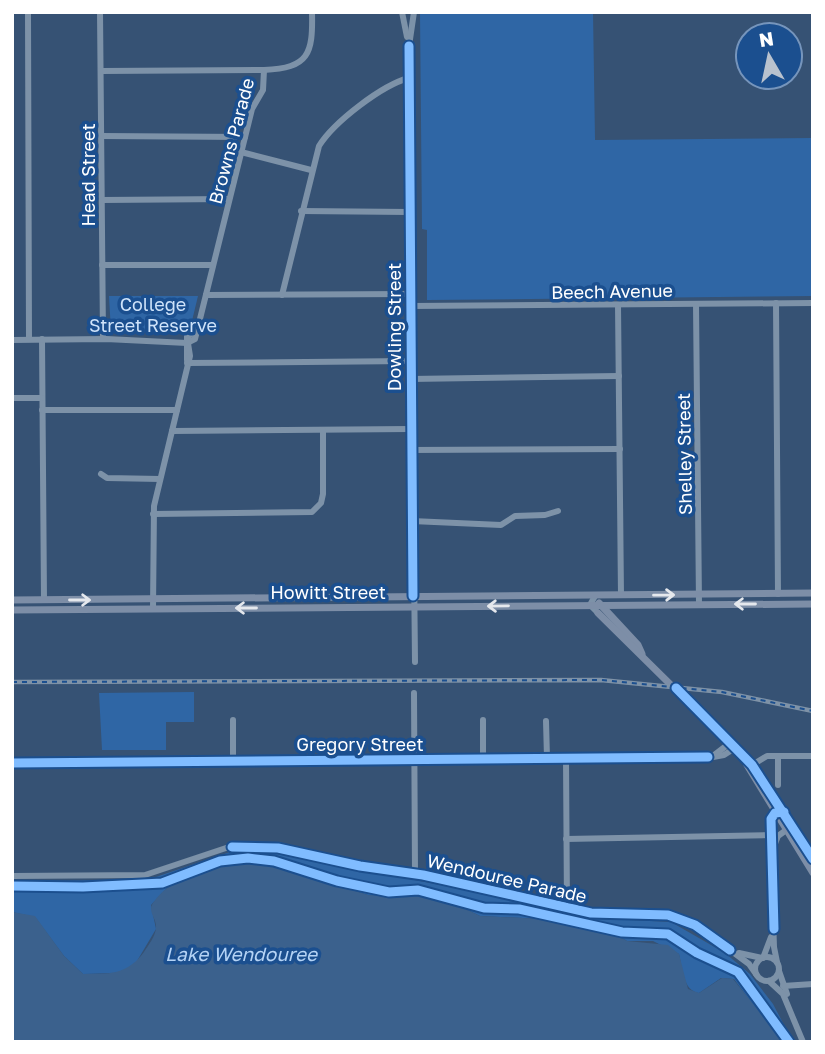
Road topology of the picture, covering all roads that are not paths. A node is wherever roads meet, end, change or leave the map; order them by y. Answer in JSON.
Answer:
{"nodes":[{"id":1,"x":28,"y":12,"type":"edge"},
{"id":2,"x":100,"y":12,"type":"edge"},
{"id":3,"x":312,"y":12,"type":"edge"},
{"id":4,"x":402,"y":12,"type":"edge"},
{"id":5,"x":414,"y":12,"type":"edge"},
{"id":6,"x":409,"y":46,"type":"junction"},
{"id":7,"x":264,"y":70,"type":"junction"},
{"id":8,"x":101,"y":71,"type":"junction"},
{"id":9,"x":409,"y":78,"type":"junction"},
{"id":10,"x":101,"y":136,"type":"junction"},
{"id":11,"x":244,"y":137,"type":"junction"},
{"id":12,"x":241,"y":152,"type":"junction"},
{"id":13,"x":311,"y":170,"type":"junction"},
{"id":14,"x":102,"y":200,"type":"junction"},
{"id":15,"x":229,"y":200,"type":"junction"},
{"id":16,"x":301,"y":211,"type":"junction"},
{"id":17,"x":410,"y":212,"type":"junction"},
{"id":18,"x":102,"y":265,"type":"junction"},
{"id":19,"x":213,"y":265,"type":"junction"},
{"id":20,"x":411,"y":294,"type":"junction"},
{"id":21,"x":206,"y":295,"type":"junction"},
{"id":22,"x":282,"y":295,"type":"junction"},
{"id":23,"x":776,"y":303,"type":"junction"},
{"id":24,"x":813,"y":303,"type":"edge"},
{"id":25,"x":618,"y":304,"type":"junction"},
{"id":26,"x":696,"y":304,"type":"junction"},
{"id":27,"x":411,"y":306,"type":"junction"},
{"id":28,"x":103,"y":338,"type":"junction"},
{"id":29,"x":41,"y":339,"type":"junction"},
{"id":30,"x":12,"y":340,"type":"edge"},
{"id":31,"x":29,"y":340,"type":"junction"},
{"id":32,"x":187,"y":340,"type":"junction"},
{"id":33,"x":410,"y":361,"type":"junction"},
{"id":34,"x":187,"y":363,"type":"junction"},
{"id":35,"x":619,"y":376,"type":"junction"},
{"id":36,"x":410,"y":379,"type":"junction"},
{"id":37,"x":12,"y":398,"type":"edge"},
{"id":38,"x":41,"y":398,"type":"junction"},
{"id":39,"x":42,"y":410,"type":"junction"},
{"id":40,"x":177,"y":410,"type":"junction"},
{"id":41,"x":410,"y":429,"type":"junction"},
{"id":42,"x":323,"y":430,"type":"junction"},
{"id":43,"x":172,"y":431,"type":"junction"},
{"id":44,"x":620,"y":449,"type":"junction"},
{"id":45,"x":410,"y":450,"type":"junction"},
{"id":46,"x":101,"y":474,"type":"dead end"},
{"id":47,"x":160,"y":479,"type":"junction"},
{"id":48,"x":558,"y":510,"type":"dead end"},
{"id":49,"x":153,"y":514,"type":"junction"},
{"id":50,"x":412,"y":521,"type":"junction"},
{"id":51,"x":813,"y":593,"type":"edge"},
{"id":52,"x":699,"y":594,"type":"junction"},
{"id":53,"x":778,"y":594,"type":"junction"},
{"id":54,"x":621,"y":595,"type":"junction"},
{"id":55,"x":413,"y":596,"type":"junction"},
{"id":56,"x":528,"y":596,"type":"junction"},
{"id":57,"x":595,"y":596,"type":"junction"},
{"id":58,"x":12,"y":600,"type":"edge"},
{"id":59,"x":44,"y":600,"type":"junction"},
{"id":60,"x":153,"y":600,"type":"junction"},
{"id":61,"x":622,"y":604,"type":"junction"},
{"id":62,"x":699,"y":604,"type":"junction"},
{"id":63,"x":813,"y":604,"type":"edge"},
{"id":64,"x":590,"y":605,"type":"junction"},
{"id":65,"x":529,"y":606,"type":"junction"},
{"id":66,"x":413,"y":607,"type":"junction"},
{"id":67,"x":153,"y":609,"type":"junction"},
{"id":68,"x":599,"y":609,"type":"junction"},
{"id":69,"x":12,"y":610,"type":"edge"},
{"id":70,"x":615,"y":621,"type":"junction"},
{"id":71,"x":642,"y":654,"type":"junction"},
{"id":72,"x":415,"y":662,"type":"dead end"},
{"id":73,"x":414,"y":693,"type":"dead end"},
{"id":74,"x":233,"y":720,"type":"dead end"},
{"id":75,"x":483,"y":720,"type":"dead end"},
{"id":76,"x":545,"y":722,"type":"dead end"},
{"id":77,"x":732,"y":746,"type":"junction"},
{"id":78,"x":778,"y":756,"type":"junction"},
{"id":79,"x":813,"y":756,"type":"edge"},
{"id":80,"x":483,"y":758,"type":"junction"},
{"id":81,"x":547,"y":758,"type":"junction"},
{"id":82,"x":566,"y":758,"type":"junction"},
{"id":83,"x":414,"y":759,"type":"junction"},
{"id":84,"x":233,"y":761,"type":"junction"},
{"id":85,"x":12,"y":763,"type":"edge"},
{"id":86,"x":752,"y":765,"type":"junction"},
{"id":87,"x":778,"y":785,"type":"dead end"},
{"id":88,"x":781,"y":812,"type":"junction"},
{"id":89,"x":790,"y":827,"type":"junction"},
{"id":90,"x":771,"y":835,"type":"junction"},
{"id":91,"x":566,"y":839,"type":"junction"},
{"id":92,"x":772,"y":854,"type":"junction"},
{"id":93,"x":813,"y":859,"type":"edge"},
{"id":94,"x":415,"y":873,"type":"junction"},
{"id":95,"x":813,"y":873,"type":"edge"},
{"id":96,"x":12,"y":876,"type":"edge"},
{"id":97,"x":567,"y":908,"type":"junction"},
{"id":98,"x":774,"y":929,"type":"junction"},
{"id":99,"x":730,"y":950,"type":"junction"},
{"id":100,"x":762,"y":958,"type":"junction"},
{"id":101,"x":777,"y":962,"type":"junction"},
{"id":102,"x":779,"y":971,"type":"junction"},
{"id":103,"x":756,"y":974,"type":"junction"},
{"id":104,"x":766,"y":981,"type":"junction"},
{"id":105,"x":813,"y":984,"type":"edge"},
{"id":106,"x":783,"y":986,"type":"junction"},
{"id":107,"x":790,"y":1009,"type":"junction"},
{"id":108,"x":803,"y":1042,"type":"edge"}],
"edges":[{"from":1,"to":31,"type":"street"},
{"from":2,"to":8,"type":"street","name":"Head Street"},
{"from":3,"to":7,"type":"street","name":"Browns Parade"},
{"from":4,"to":6,"type":"street","name":"Dowling Street"},
{"from":5,"to":6,"type":"street","name":"Dowling Street"},
{"from":6,"to":9,"type":"street","name":"Dowling Street"},
{"from":7,"to":8,"type":"street"},
{"from":7,"to":11,"type":"street","name":"Browns Parade"},
{"from":8,"to":10,"type":"street","name":"Head Street"},
{"from":9,"to":13,"type":"street"},
{"from":9,"to":17,"type":"street","name":"Dowling Street"},
{"from":10,"to":11,"type":"street"},
{"from":10,"to":14,"type":"street","name":"Head Street"},
{"from":11,"to":12,"type":"street","name":"Browns Parade"},
{"from":12,"to":13,"type":"street"},
{"from":12,"to":15,"type":"street","name":"Browns Parade"},
{"from":13,"to":16,"type":"street"},
{"from":14,"to":15,"type":"street"},
{"from":14,"to":18,"type":"street","name":"Head Street"},
{"from":15,"to":19,"type":"street","name":"Browns Parade"},
{"from":16,"to":17,"type":"street"},
{"from":16,"to":22,"type":"street"},
{"from":17,"to":20,"type":"street","name":"Dowling Street"},
{"from":18,"to":19,"type":"street"},
{"from":18,"to":28,"type":"street","name":"Head Street"},
{"from":19,"to":21,"type":"street","name":"Browns Parade"},
{"from":20,"to":22,"type":"street"},
{"from":20,"to":27,"type":"street","name":"Dowling Street"},
{"from":21,"to":22,"type":"street"},
{"from":21,"to":32,"type":"street","name":"Browns Parade"},
{"from":23,"to":24,"type":"street","name":"Beech Avenue"},
{"from":23,"to":26,"type":"street","name":"Beech Avenue"},
{"from":23,"to":53,"type":"street"},
{"from":25,"to":26,"type":"street","name":"Beech Avenue"},
{"from":25,"to":27,"type":"street","name":"Beech Avenue"},
{"from":25,"to":35,"type":"street"},
{"from":26,"to":52,"type":"street","name":"Shelley Street"},
{"from":27,"to":33,"type":"street","name":"Dowling Street"},
{"from":28,"to":29,"type":"street"},
{"from":28,"to":32,"type":"street"},
{"from":29,"to":31,"type":"street"},
{"from":29,"to":38,"type":"street"},
{"from":30,"to":31,"type":"street"},
{"from":32,"to":34,"type":"street","name":"Browns Parade"},
{"from":33,"to":34,"type":"street"},
{"from":33,"to":36,"type":"street","name":"Dowling Street"},
{"from":34,"to":40,"type":"street","name":"Browns Parade"},
{"from":35,"to":36,"type":"street"},
{"from":35,"to":44,"type":"street"},
{"from":36,"to":41,"type":"street","name":"Dowling Street"},
{"from":37,"to":38,"type":"street"},
{"from":38,"to":39,"type":"street"},
{"from":39,"to":40,"type":"street"},
{"from":39,"to":59,"type":"street"},
{"from":40,"to":43,"type":"street","name":"Browns Parade"},
{"from":41,"to":42,"type":"street"},
{"from":41,"to":45,"type":"street","name":"Dowling Street"},
{"from":42,"to":43,"type":"street"},
{"from":42,"to":49,"type":"street"},
{"from":43,"to":47,"type":"street","name":"Browns Parade"},
{"from":44,"to":45,"type":"street"},
{"from":44,"to":54,"type":"street"},
{"from":45,"to":50,"type":"street","name":"Dowling Street"},
{"from":46,"to":47,"type":"street"},
{"from":47,"to":49,"type":"street","name":"Browns Parade"},
{"from":48,"to":50,"type":"street"},
{"from":49,"to":60,"type":"street","name":"Browns Parade"},
{"from":50,"to":55,"type":"street","name":"Dowling Street"},
{"from":51,"to":53,"type":"main road","name":"Howitt Street"},
{"from":52,"to":53,"type":"main road","name":"Howitt Street"},
{"from":54,"to":52,"type":"main road","name":"Howitt Street","one_way":true},
{"from":52,"to":62,"type":"street","name":"Shelley Street"},
{"from":54,"to":57,"type":"main road","name":"Howitt Street"},
{"from":55,"to":56,"type":"main road","name":"Howitt Street"},
{"from":55,"to":60,"type":"main road","name":"Howitt Street"},
{"from":55,"to":66,"type":"street","name":"Dowling Street"},
{"from":56,"to":57,"type":"main road","name":"Howitt Street"},
{"from":56,"to":65,"type":"main road"},
{"from":57,"to":64,"type":"street"},
{"from":57,"to":68,"type":"main road"},
{"from":58,"to":59,"type":"main road","name":"Howitt Street"},
{"from":59,"to":60,"type":"main road","name":"Howitt Street","one_way":true},
{"from":60,"to":67,"type":"street","name":"Browns Parade"},
{"from":61,"to":62,"type":"main road","name":"Howitt Street"},
{"from":61,"to":68,"type":"main road","name":"Howitt Street"},
{"from":61,"to":70,"type":"street"},
{"from":63,"to":62,"type":"main road","name":"Howitt Street","one_way":true},
{"from":64,"to":65,"type":"main road","name":"Howitt Street"},
{"from":64,"to":68,"type":"main road","name":"Howitt Street"},
{"from":65,"to":66,"type":"main road","name":"Howitt Street","one_way":true},
{"from":66,"to":67,"type":"main road","name":"Howitt Street","one_way":true},
{"from":66,"to":72,"type":"street","name":"Dowling Street"},
{"from":67,"to":69,"type":"main road","name":"Howitt Street"},
{"from":68,"to":70,"type":"main road"},
{"from":68,"to":71,"type":"main road"},
{"from":70,"to":71,"type":"main road"},
{"from":71,"to":77,"type":"main road"},
{"from":73,"to":83,"type":"street"},
{"from":74,"to":84,"type":"street"},
{"from":75,"to":80,"type":"street"},
{"from":76,"to":81,"type":"street"},
{"from":77,"to":82,"type":"street","name":"Gregory Street"},
{"from":77,"to":86,"type":"main road"},
{"from":77,"to":88,"type":"main road"},
{"from":78,"to":79,"type":"street"},
{"from":78,"to":86,"type":"street"},
{"from":78,"to":87,"type":"street"},
{"from":80,"to":81,"type":"street","name":"Gregory Street"},
{"from":80,"to":83,"type":"street","name":"Gregory Street"},
{"from":81,"to":82,"type":"street","name":"Gregory Street"},
{"from":82,"to":91,"type":"street"},
{"from":83,"to":84,"type":"street","name":"Gregory Street"},
{"from":83,"to":94,"type":"street"},
{"from":84,"to":85,"type":"street","name":"Gregory Street"},
{"from":86,"to":88,"type":"main road"},
{"from":88,"to":89,"type":"main road"},
{"from":88,"to":90,"type":"street"},
{"from":89,"to":92,"type":"street"},
{"from":89,"to":93,"type":"main road"},
{"from":89,"to":95,"type":"main road"},
{"from":90,"to":91,"type":"street"},
{"from":90,"to":92,"type":"street"},
{"from":91,"to":97,"type":"street"},
{"from":92,"to":98,"type":"street"},
{"from":94,"to":96,"type":"street","name":"Wendouree Parade"},
{"from":94,"to":97,"type":"street","name":"Wendouree Parade"},
{"from":97,"to":99,"type":"street","name":"Wendouree Parade"},
{"from":98,"to":100,"type":"street"},
{"from":98,"to":101,"type":"street"},
{"from":99,"to":100,"type":"street","name":"Wendouree Parade"},
{"from":99,"to":103,"type":"street","name":"Wendouree Parade"},
{"from":100,"to":101,"type":"street"},
{"from":100,"to":103,"type":"street"},
{"from":101,"to":102,"type":"street"},
{"from":102,"to":104,"type":"street"},
{"from":102,"to":106,"type":"street"},
{"from":103,"to":104,"type":"street"},
{"from":104,"to":107,"type":"street"},
{"from":105,"to":106,"type":"street"},
{"from":106,"to":107,"type":"street"},
{"from":107,"to":108,"type":"street"}]}
